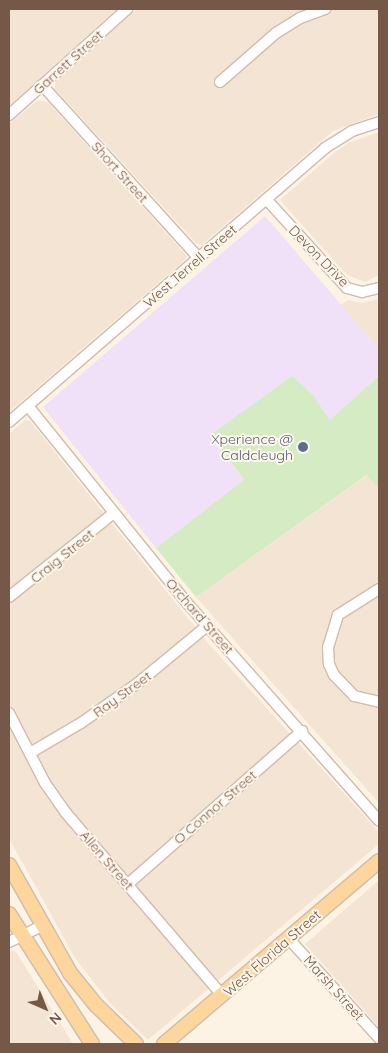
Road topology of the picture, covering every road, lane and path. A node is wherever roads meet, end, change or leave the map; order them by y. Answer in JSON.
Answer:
{"nodes":[{"id":1,"x":127,"y":9,"type":"edge"},
{"id":2,"x":325,"y":9,"type":"edge"},
{"id":3,"x":220,"y":82,"type":"dead end"},
{"id":4,"x":42,"y":86,"type":"junction"},
{"id":5,"x":9,"y":115,"type":"edge"},
{"id":6,"x":379,"y":122,"type":"edge"},
{"id":7,"x":267,"y":200,"type":"junction"},
{"id":8,"x":199,"y":258,"type":"junction"},
{"id":9,"x":379,"y":288,"type":"edge"},
{"id":10,"x":28,"y":406,"type":"junction"},
{"id":11,"x":9,"y":422,"type":"edge"},
{"id":12,"x":114,"y":514,"type":"junction"},
{"id":13,"x":379,"y":590,"type":"edge"},
{"id":14,"x":9,"y":597,"type":"edge"},
{"id":15,"x":207,"y":626,"type":"junction"},
{"id":16,"x":379,"y":702,"type":"edge"},
{"id":17,"x":9,"y":713,"type":"edge"},
{"id":18,"x":302,"y":731,"type":"junction"},
{"id":19,"x":30,"y":753,"type":"junction"},
{"id":20,"x":379,"y":821,"type":"edge"},
{"id":21,"x":379,"y":861,"type":"edge"},
{"id":22,"x":9,"y":865,"type":"edge"},
{"id":23,"x":128,"y":884,"type":"junction"},
{"id":24,"x":9,"y":914,"type":"edge"},
{"id":25,"x":42,"y":926,"type":"junction"},
{"id":26,"x":289,"y":938,"type":"junction"},
{"id":27,"x":15,"y":939,"type":"edge"},
{"id":28,"x":223,"y":996,"type":"junction"},
{"id":29,"x":379,"y":1038,"type":"edge"},
{"id":30,"x":92,"y":1044,"type":"edge"},
{"id":31,"x":136,"y":1044,"type":"edge"},
{"id":32,"x":164,"y":1044,"type":"edge"}],
"edges":[{"from":1,"to":4,"type":"street","name":"Garrett Street"},
{"from":2,"to":3,"type":"street"},
{"from":4,"to":5,"type":"street","name":"Garrett Street"},
{"from":4,"to":8,"type":"street","name":"Short Street"},
{"from":6,"to":7,"type":"street","name":"West Terrell Street"},
{"from":7,"to":8,"type":"street","name":"West Terrell Street"},
{"from":7,"to":9,"type":"street","name":"Devon Drive"},
{"from":8,"to":10,"type":"street","name":"West Terrell Street"},
{"from":10,"to":11,"type":"street","name":"West Terrell Street"},
{"from":10,"to":12,"type":"street","name":"Orchard Street"},
{"from":12,"to":14,"type":"street","name":"Craig Street"},
{"from":12,"to":15,"type":"street","name":"Orchard Street"},
{"from":13,"to":16,"type":"street"},
{"from":15,"to":18,"type":"street","name":"Orchard Street"},
{"from":15,"to":19,"type":"street","name":"Ray Street"},
{"from":17,"to":19,"type":"street","name":"Allen Street"},
{"from":18,"to":20,"type":"street","name":"Orchard Street"},
{"from":18,"to":23,"type":"street","name":"O Connor Street"},
{"from":19,"to":23,"type":"street","name":"Allen Street"},
{"from":21,"to":26,"type":"main road","name":"West Florida Street"},
{"from":22,"to":25,"type":"main road"},
{"from":23,"to":28,"type":"street","name":"Allen Street"},
{"from":24,"to":27,"type":"main road"},
{"from":25,"to":27,"type":"street"},
{"from":25,"to":31,"type":"main road"},
{"from":26,"to":28,"type":"main road","name":"West Florida Street"},
{"from":26,"to":29,"type":"street","name":"Marsh Street"},
{"from":27,"to":30,"type":"main road"},
{"from":28,"to":32,"type":"main road","name":"West Florida Street"}]}
